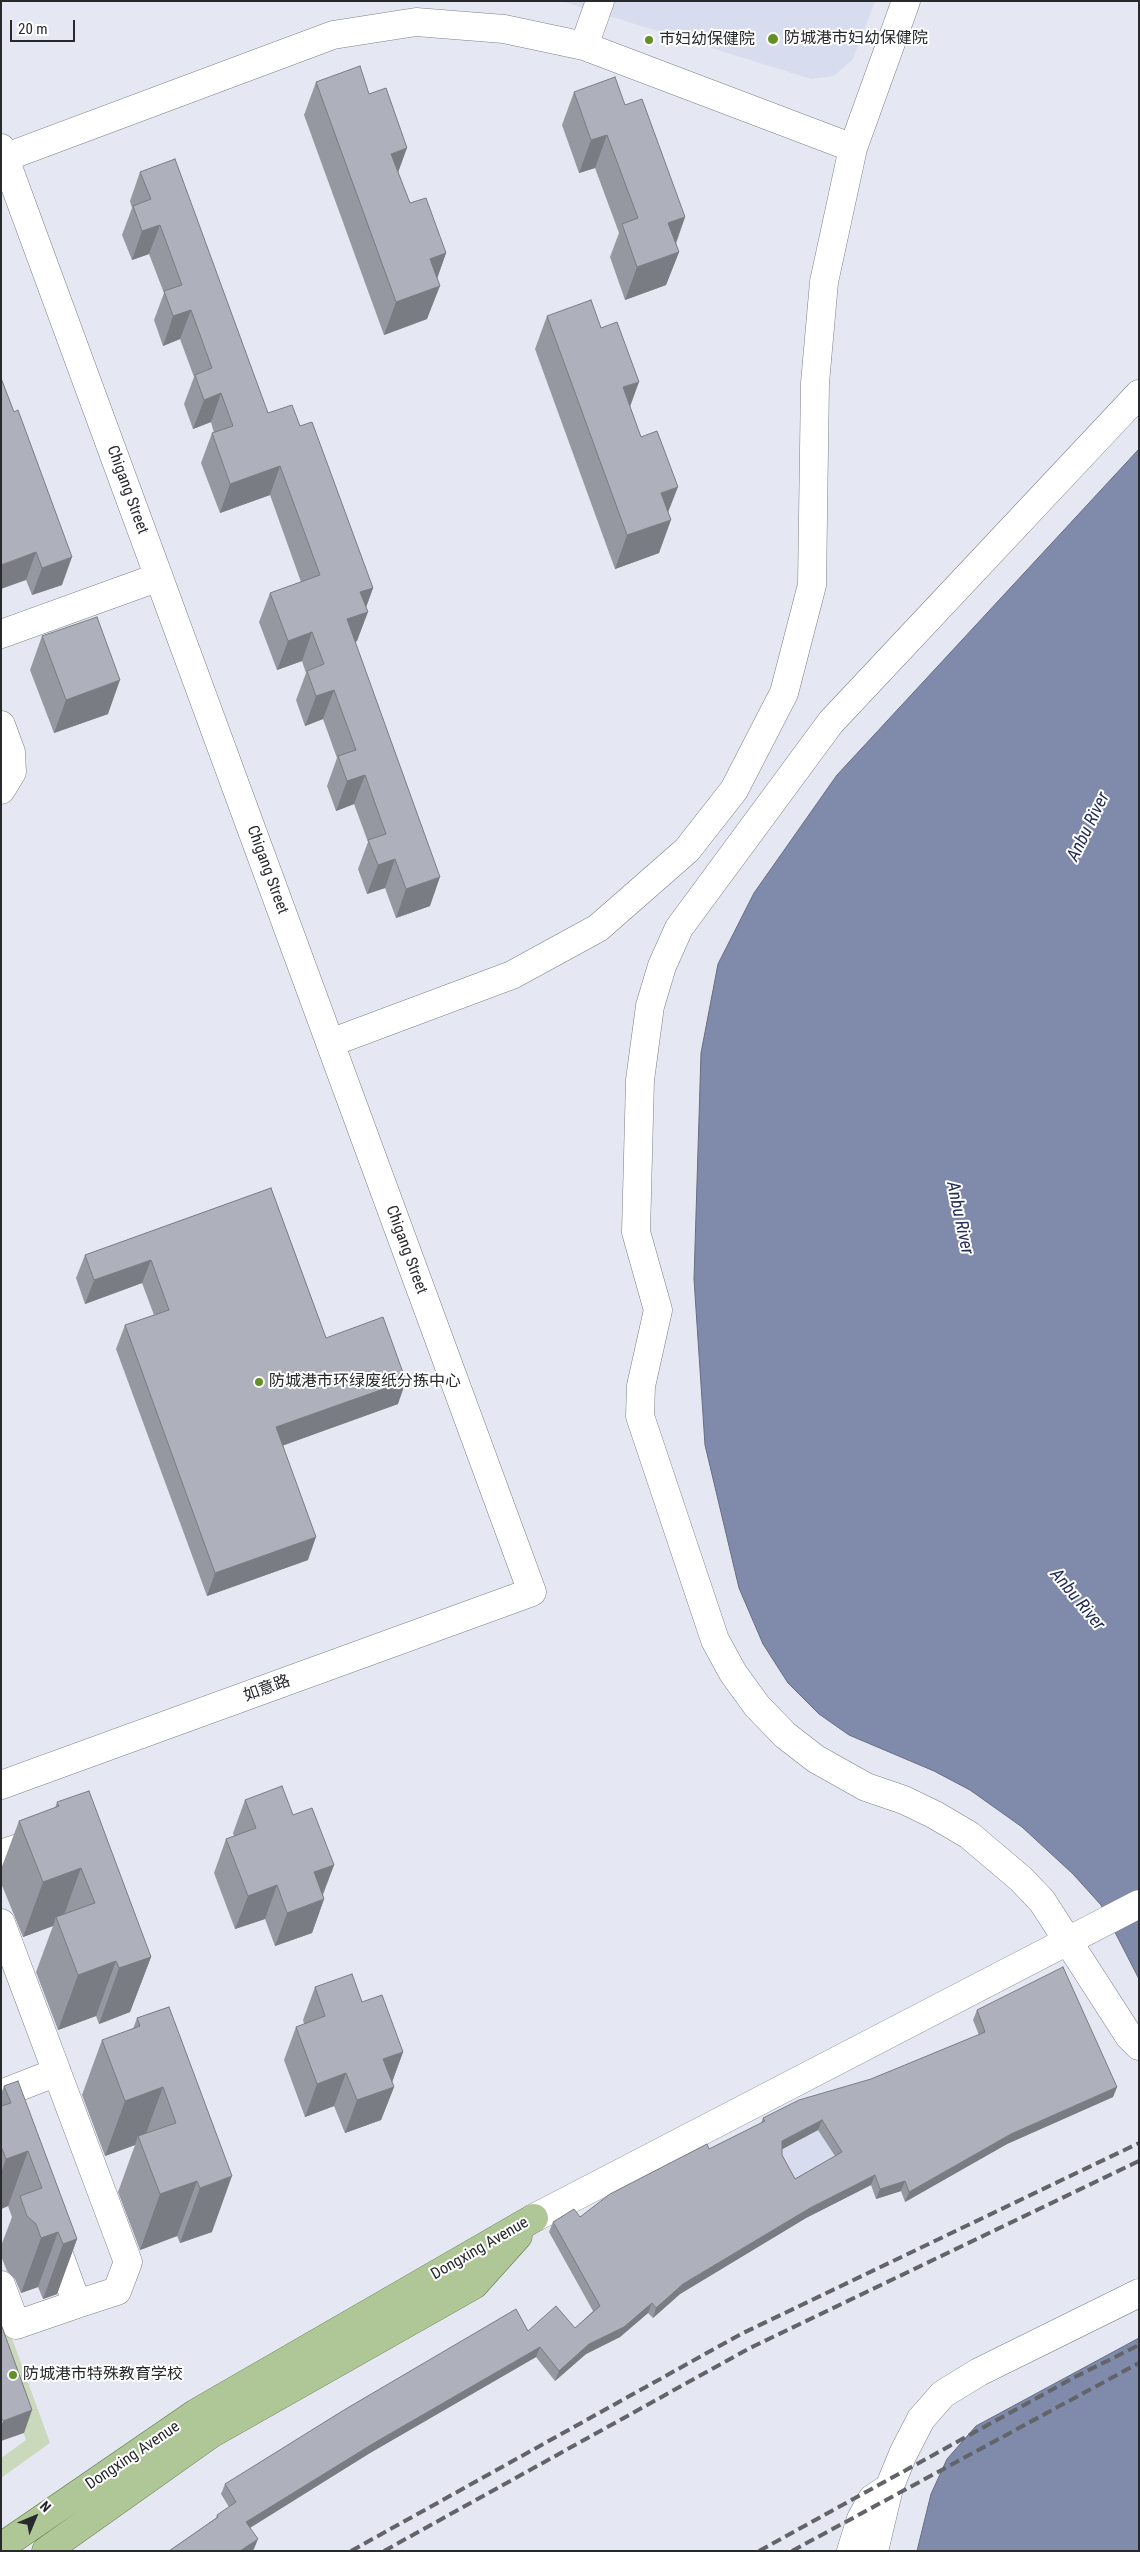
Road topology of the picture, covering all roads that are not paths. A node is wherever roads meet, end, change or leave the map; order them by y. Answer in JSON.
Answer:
{"nodes":[{"id":1,"x":600,"y":1,"type":"edge"},
{"id":2,"x":906,"y":1,"type":"edge"},
{"id":3,"x":584,"y":46,"type":"junction"},
{"id":4,"x":853,"y":148,"type":"junction"},
{"id":5,"x":2,"y":155,"type":"edge"},
{"id":6,"x":1139,"y":394,"type":"edge"},
{"id":7,"x":159,"y":577,"type":"junction"},
{"id":8,"x":1,"y":634,"type":"edge"},
{"id":9,"x":1,"y":725,"type":"edge"},
{"id":10,"x":1,"y":790,"type":"edge"},
{"id":11,"x":330,"y":1043,"type":"junction"},
{"id":12,"x":532,"y":1592,"type":"joint"},
{"id":13,"x":1,"y":1785,"type":"edge"},
{"id":14,"x":70,"y":1829,"type":"edge"},
{"id":15,"x":1,"y":1854,"type":"edge"},
{"id":16,"x":1139,"y":1904,"type":"edge"},
{"id":17,"x":1,"y":1923,"type":"edge"},
{"id":18,"x":1076,"y":1937,"type":"junction"},
{"id":19,"x":1139,"y":2046,"type":"edge"},
{"id":20,"x":57,"y":2072,"type":"junction"},
{"id":21,"x":3,"y":2102,"type":"edge"},
{"id":22,"x":44,"y":2215,"type":"edge"},
{"id":23,"x":534,"y":2218,"type":"junction"},
{"id":24,"x":1,"y":2285,"type":"edge"},
{"id":25,"x":1139,"y":2292,"type":"edge"},
{"id":26,"x":77,"y":2304,"type":"junction"},
{"id":27,"x":889,"y":2488,"type":"junction"},
{"id":28,"x":1,"y":2547,"type":"edge"},
{"id":29,"x":46,"y":2551,"type":"edge"},
{"id":30,"x":851,"y":2551,"type":"edge"},
{"id":31,"x":874,"y":2551,"type":"edge"}],
"edges":[{"from":1,"to":3,"type":"street"},
{"from":2,"to":4,"type":"street"},
{"from":3,"to":4,"type":"street"},
{"from":3,"to":5,"type":"street"},
{"from":4,"to":11,"type":"street"},
{"from":5,"to":7,"type":"street","name":"Chigang Street"},
{"from":6,"to":18,"type":"street"},
{"from":7,"to":8,"type":"street"},
{"from":7,"to":11,"type":"street","name":"Chigang Street"},
{"from":9,"to":10,"type":"street"},
{"from":11,"to":12,"type":"street","name":"Chigang Street"},
{"from":12,"to":13,"type":"street","name":"如意路"},
{"from":14,"to":15,"type":"street"},
{"from":16,"to":18,"type":"street"},
{"from":17,"to":20,"type":"street"},
{"from":18,"to":19,"type":"street"},
{"from":18,"to":23,"type":"street"},
{"from":20,"to":21,"type":"street"},
{"from":20,"to":26,"type":"street"},
{"from":22,"to":26,"type":"street"},
{"from":23,"to":28,"type":"main road","name":"Dongxing Avenue"},
{"from":23,"to":29,"type":"main road","name":"Dongxing Avenue"},
{"from":24,"to":26,"type":"street"},
{"from":25,"to":27,"type":"street"},
{"from":27,"to":30,"type":"street"},
{"from":27,"to":31,"type":"street"}]}
